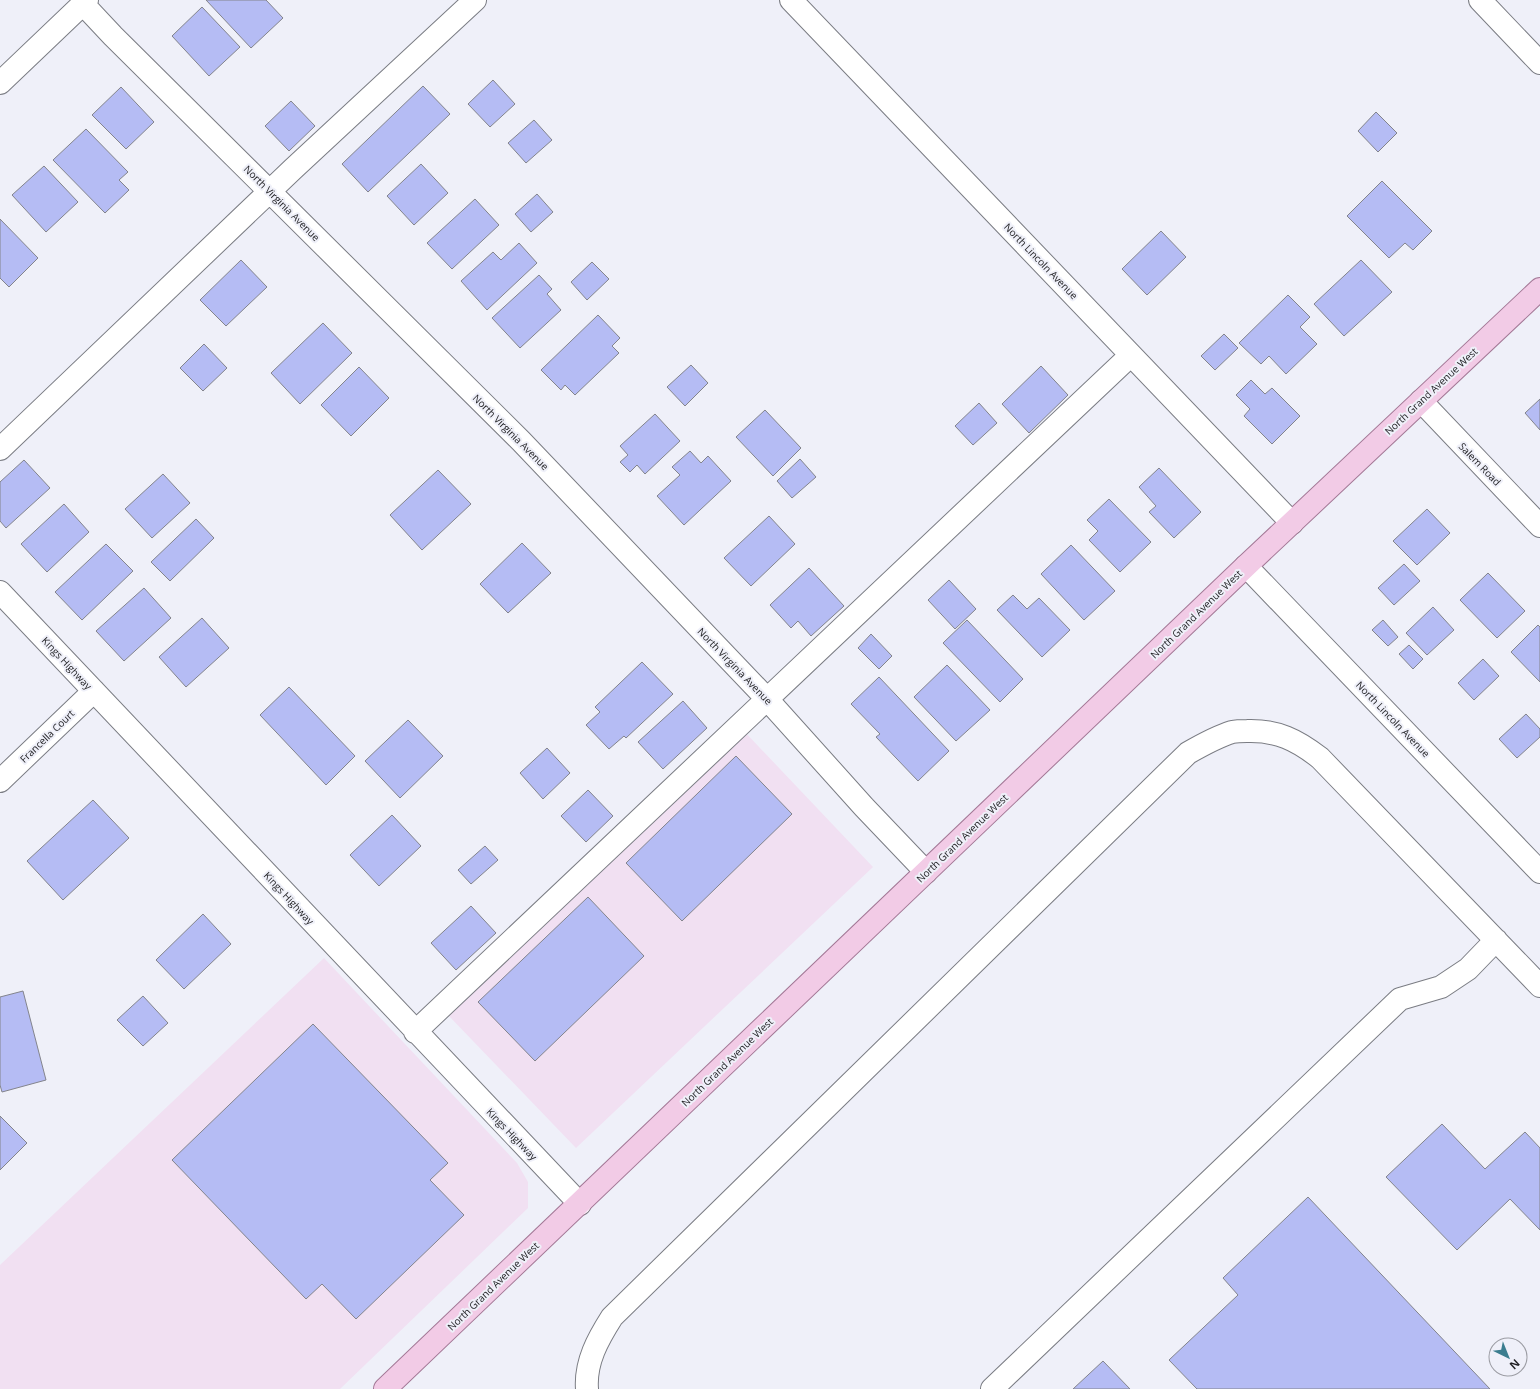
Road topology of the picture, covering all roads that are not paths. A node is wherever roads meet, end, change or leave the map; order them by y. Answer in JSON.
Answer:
{"nodes":[{"id":1,"x":475,"y":0,"type":"edge"},
{"id":2,"x":791,"y":0,"type":"edge"},
{"id":3,"x":1480,"y":0,"type":"edge"},
{"id":4,"x":85,"y":2,"type":"edge"},
{"id":5,"x":1540,"y":63,"type":"edge"},
{"id":6,"x":0,"y":83,"type":"edge"},
{"id":7,"x":270,"y":191,"type":"junction"},
{"id":8,"x":1540,"y":289,"type":"edge"},
{"id":9,"x":1132,"y":355,"type":"junction"},
{"id":10,"x":1421,"y":401,"type":"junction"},
{"id":11,"x":0,"y":449,"type":"edge"},
{"id":12,"x":1292,"y":523,"type":"junction"},
{"id":13,"x":1540,"y":526,"type":"edge"},
{"id":14,"x":1246,"y":566,"type":"junction"},
{"id":15,"x":0,"y":592,"type":"edge"},
{"id":16,"x":94,"y":691,"type":"junction"},
{"id":17,"x":767,"y":699,"type":"junction"},
{"id":18,"x":0,"y":781,"type":"edge"},
{"id":19,"x":926,"y":872,"type":"junction"},
{"id":20,"x":1540,"y":872,"type":"edge"},
{"id":21,"x":1496,"y":940,"type":"junction"},
{"id":22,"x":1540,"y":986,"type":"edge"},
{"id":23,"x":415,"y":1032,"type":"junction"},
{"id":24,"x":580,"y":1204,"type":"junction"},
{"id":25,"x":385,"y":1389,"type":"edge"},
{"id":26,"x":587,"y":1389,"type":"edge"},
{"id":27,"x":992,"y":1389,"type":"edge"}],
"edges":[{"from":1,"to":7,"type":"street"},
{"from":2,"to":9,"type":"street","name":"North Lincoln Avenue"},
{"from":3,"to":5,"type":"street"},
{"from":4,"to":6,"type":"street"},
{"from":4,"to":7,"type":"street","name":"North Virginia Avenue"},
{"from":7,"to":11,"type":"street"},
{"from":7,"to":17,"type":"street","name":"North Virginia Avenue"},
{"from":8,"to":10,"type":"main road","name":"North Grand Avenue West"},
{"from":9,"to":12,"type":"street","name":"North Lincoln Avenue"},
{"from":9,"to":17,"type":"street"},
{"from":10,"to":12,"type":"main road","name":"North Grand Avenue West"},
{"from":10,"to":13,"type":"street","name":"Salem Road"},
{"from":12,"to":14,"type":"main road","name":"North Grand Avenue West"},
{"from":14,"to":19,"type":"main road","name":"North Grand Avenue West"},
{"from":14,"to":20,"type":"street","name":"North Lincoln Avenue"},
{"from":15,"to":16,"type":"street","name":"Kings Highway"},
{"from":16,"to":18,"type":"street","name":"Francella Court"},
{"from":16,"to":23,"type":"street","name":"Kings Highway"},
{"from":17,"to":19,"type":"street","name":"North Virginia Avenue"},
{"from":17,"to":23,"type":"street"},
{"from":19,"to":24,"type":"main road","name":"North Grand Avenue West"},
{"from":21,"to":22,"type":"street"},
{"from":21,"to":26,"type":"street"},
{"from":21,"to":27,"type":"street"},
{"from":23,"to":24,"type":"street","name":"Kings Highway"},
{"from":24,"to":25,"type":"main road","name":"North Grand Avenue West"}]}
